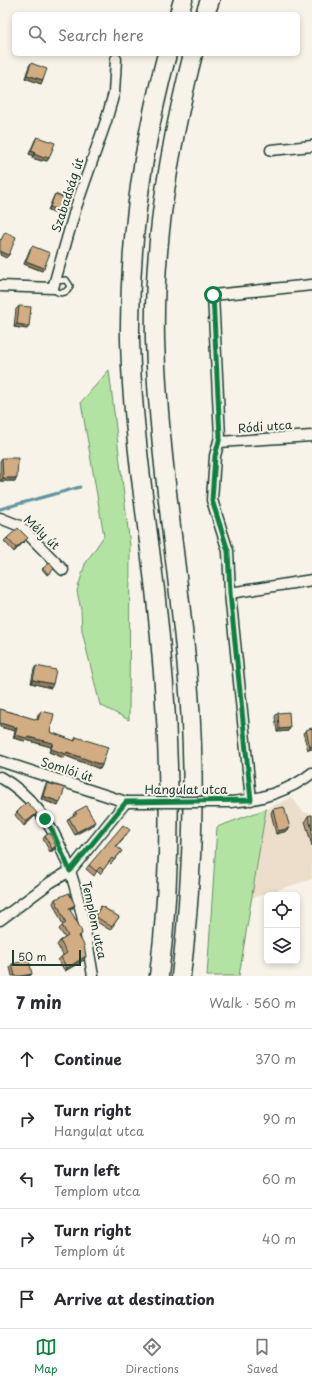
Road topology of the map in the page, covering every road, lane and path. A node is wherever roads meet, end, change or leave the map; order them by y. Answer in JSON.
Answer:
{"nodes":[{"id":1,"x":183,"y":0,"type":"edge"},
{"id":2,"x":210,"y":0,"type":"edge"},
{"id":3,"x":180,"y":12,"type":"edge"},
{"id":4,"x":206,"y":12,"type":"edge"},
{"id":5,"x":167,"y":56,"type":"edge"},
{"id":6,"x":193,"y":56,"type":"edge"},
{"id":7,"x":116,"y":59,"type":"dead end"},
{"id":8,"x":312,"y":146,"type":"edge"},
{"id":9,"x":271,"y":150,"type":"dead end"},
{"id":10,"x":312,"y":285,"type":"edge"},
{"id":11,"x":0,"y":286,"type":"edge"},
{"id":12,"x":312,"y":436,"type":"edge"},
{"id":13,"x":219,"y":442,"type":"junction"},
{"id":14,"x":0,"y":518,"type":"edge"},
{"id":15,"x":63,"y":570,"type":"dead end"},
{"id":16,"x":312,"y":580,"type":"edge"},
{"id":17,"x":230,"y":593,"type":"junction"},
{"id":18,"x":0,"y":761,"type":"edge"},
{"id":19,"x":312,"y":773,"type":"edge"},
{"id":20,"x":0,"y":777,"type":"edge"},
{"id":21,"x":251,"y":800,"type":"junction"},
{"id":22,"x":126,"y":802,"type":"junction"},
{"id":23,"x":70,"y":871,"type":"junction"},
{"id":24,"x":0,"y":920,"type":"edge"},
{"id":25,"x":93,"y":976,"type":"edge"},
{"id":26,"x":159,"y":976,"type":"edge"},
{"id":27,"x":181,"y":976,"type":"edge"}],
"edges":[{"from":1,"to":3,"type":"highway"},
{"from":2,"to":4,"type":"highway"},
{"from":5,"to":26,"type":"highway"},
{"from":6,"to":27,"type":"highway"},
{"from":7,"to":11,"type":"street","name":"Szabadság út"},
{"from":8,"to":9,"type":"street"},
{"from":10,"to":13,"type":"street"},
{"from":12,"to":13,"type":"street","name":"Ródi utca"},
{"from":13,"to":17,"type":"street"},
{"from":14,"to":15,"type":"street","name":"Mély út"},
{"from":16,"to":17,"type":"street"},
{"from":17,"to":21,"type":"street"},
{"from":18,"to":22,"type":"street","name":"Somlói út"},
{"from":19,"to":21,"type":"street","name":"Hangulat utca"},
{"from":20,"to":23,"type":"street"},
{"from":21,"to":22,"type":"street","name":"Hangulat utca","bridge":true},
{"from":22,"to":23,"type":"street","name":"Templom utca"},
{"from":23,"to":24,"type":"street","name":"Templom utca"},
{"from":23,"to":25,"type":"street","name":"Templom utca"}]}
